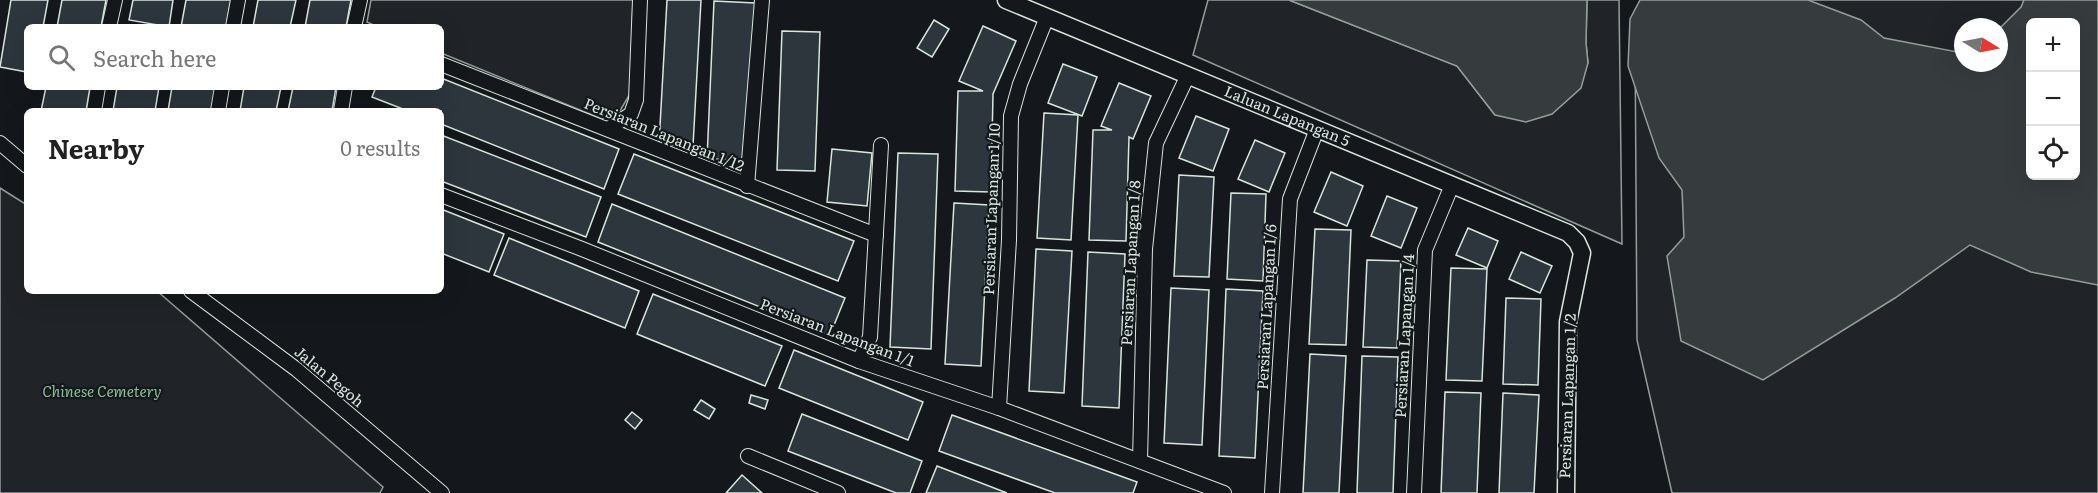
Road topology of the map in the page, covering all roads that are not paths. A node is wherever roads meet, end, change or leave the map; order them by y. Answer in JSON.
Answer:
{"nodes":[{"id":1,"x":114,"y":0,"type":"edge"},
{"id":2,"x":238,"y":0,"type":"edge"},
{"id":3,"x":360,"y":0,"type":"edge"},
{"id":4,"x":640,"y":0,"type":"edge"},
{"id":5,"x":762,"y":0,"type":"edge"},
{"id":6,"x":1006,"y":0,"type":"edge"},
{"id":7,"x":1047,"y":17,"type":"junction"},
{"id":8,"x":110,"y":24,"type":"edge"},
{"id":9,"x":234,"y":24,"type":"edge"},
{"id":10,"x":355,"y":24,"type":"edge"},
{"id":11,"x":444,"y":65,"type":"edge"},
{"id":12,"x":1188,"y":75,"type":"junction"},
{"id":13,"x":98,"y":90,"type":"edge"},
{"id":14,"x":222,"y":90,"type":"edge"},
{"id":15,"x":344,"y":90,"type":"edge"},
{"id":16,"x":94,"y":108,"type":"edge"},
{"id":17,"x":218,"y":108,"type":"edge"},
{"id":18,"x":342,"y":108,"type":"edge"},
{"id":19,"x":608,"y":129,"type":"junction"},
{"id":20,"x":1317,"y":129,"type":"junction"},
{"id":21,"x":0,"y":144,"type":"edge"},
{"id":22,"x":881,"y":145,"type":"dead end"},
{"id":23,"x":24,"y":164,"type":"edge"},
{"id":24,"x":1452,"y":185,"type":"junction"},
{"id":25,"x":747,"y":186,"type":"junction"},
{"id":26,"x":444,"y":196,"type":"edge"},
{"id":27,"x":1568,"y":234,"type":"joint"},
{"id":28,"x":876,"y":235,"type":"junction"},
{"id":29,"x":195,"y":294,"type":"edge"},
{"id":30,"x":859,"y":361,"type":"junction"},
{"id":31,"x":999,"y":408,"type":"junction"},
{"id":32,"x":748,"y":456,"type":"dead end"},
{"id":33,"x":1140,"y":461,"type":"junction"},
{"id":34,"x":811,"y":488,"type":"edge"},
{"id":35,"x":442,"y":493,"type":"edge"},
{"id":36,"x":838,"y":493,"type":"edge"},
{"id":37,"x":1224,"y":493,"type":"edge"},
{"id":38,"x":1272,"y":493,"type":"edge"},
{"id":39,"x":1414,"y":493,"type":"edge"},
{"id":40,"x":1566,"y":493,"type":"edge"}],
"edges":[{"from":1,"to":8,"type":"street"},
{"from":2,"to":9,"type":"street"},
{"from":3,"to":10,"type":"street"},
{"from":4,"to":19,"type":"street"},
{"from":5,"to":25,"type":"street"},
{"from":6,"to":7,"type":"street","name":"Laluan Lapangan 5"},
{"from":7,"to":12,"type":"street","name":"Laluan Lapangan 5"},
{"from":7,"to":31,"type":"street","name":"Persiaran Lapangan 1/10"},
{"from":11,"to":19,"type":"street","name":"Persiaran Lapangan 1/12"},
{"from":12,"to":20,"type":"street","name":"Laluan Lapangan 5"},
{"from":12,"to":33,"type":"street","name":"Persiaran Lapangan 1/8"},
{"from":13,"to":16,"type":"street"},
{"from":14,"to":17,"type":"street"},
{"from":15,"to":18,"type":"street"},
{"from":19,"to":25,"type":"street","name":"Persiaran Lapangan 1/12"},
{"from":20,"to":24,"type":"street","name":"Laluan Lapangan 5"},
{"from":20,"to":38,"type":"street","name":"Persiaran Lapangan 1/6"},
{"from":21,"to":23,"type":"street"},
{"from":22,"to":28,"type":"street"},
{"from":24,"to":27,"type":"street","name":"Laluan Lapangan 5"},
{"from":24,"to":39,"type":"street","name":"Persiaran Lapangan 1/4"},
{"from":25,"to":28,"type":"street","name":"Persiaran Lapangan 1/12"},
{"from":26,"to":30,"type":"street","name":"Persiaran Lapangan 1/1"},
{"from":27,"to":40,"type":"street","name":"Persiaran Lapangan 1/2"},
{"from":28,"to":30,"type":"street"},
{"from":29,"to":35,"type":"street","name":"Jalan Pegoh"},
{"from":30,"to":31,"type":"street","name":"Persiaran Lapangan 1/1"},
{"from":31,"to":33,"type":"street","name":"Persiaran Lapangan 1/1"},
{"from":32,"to":34,"type":"street"},
{"from":33,"to":37,"type":"street","name":"Persiaran Lapangan 1/1"},
{"from":34,"to":36,"type":"street"}]}
